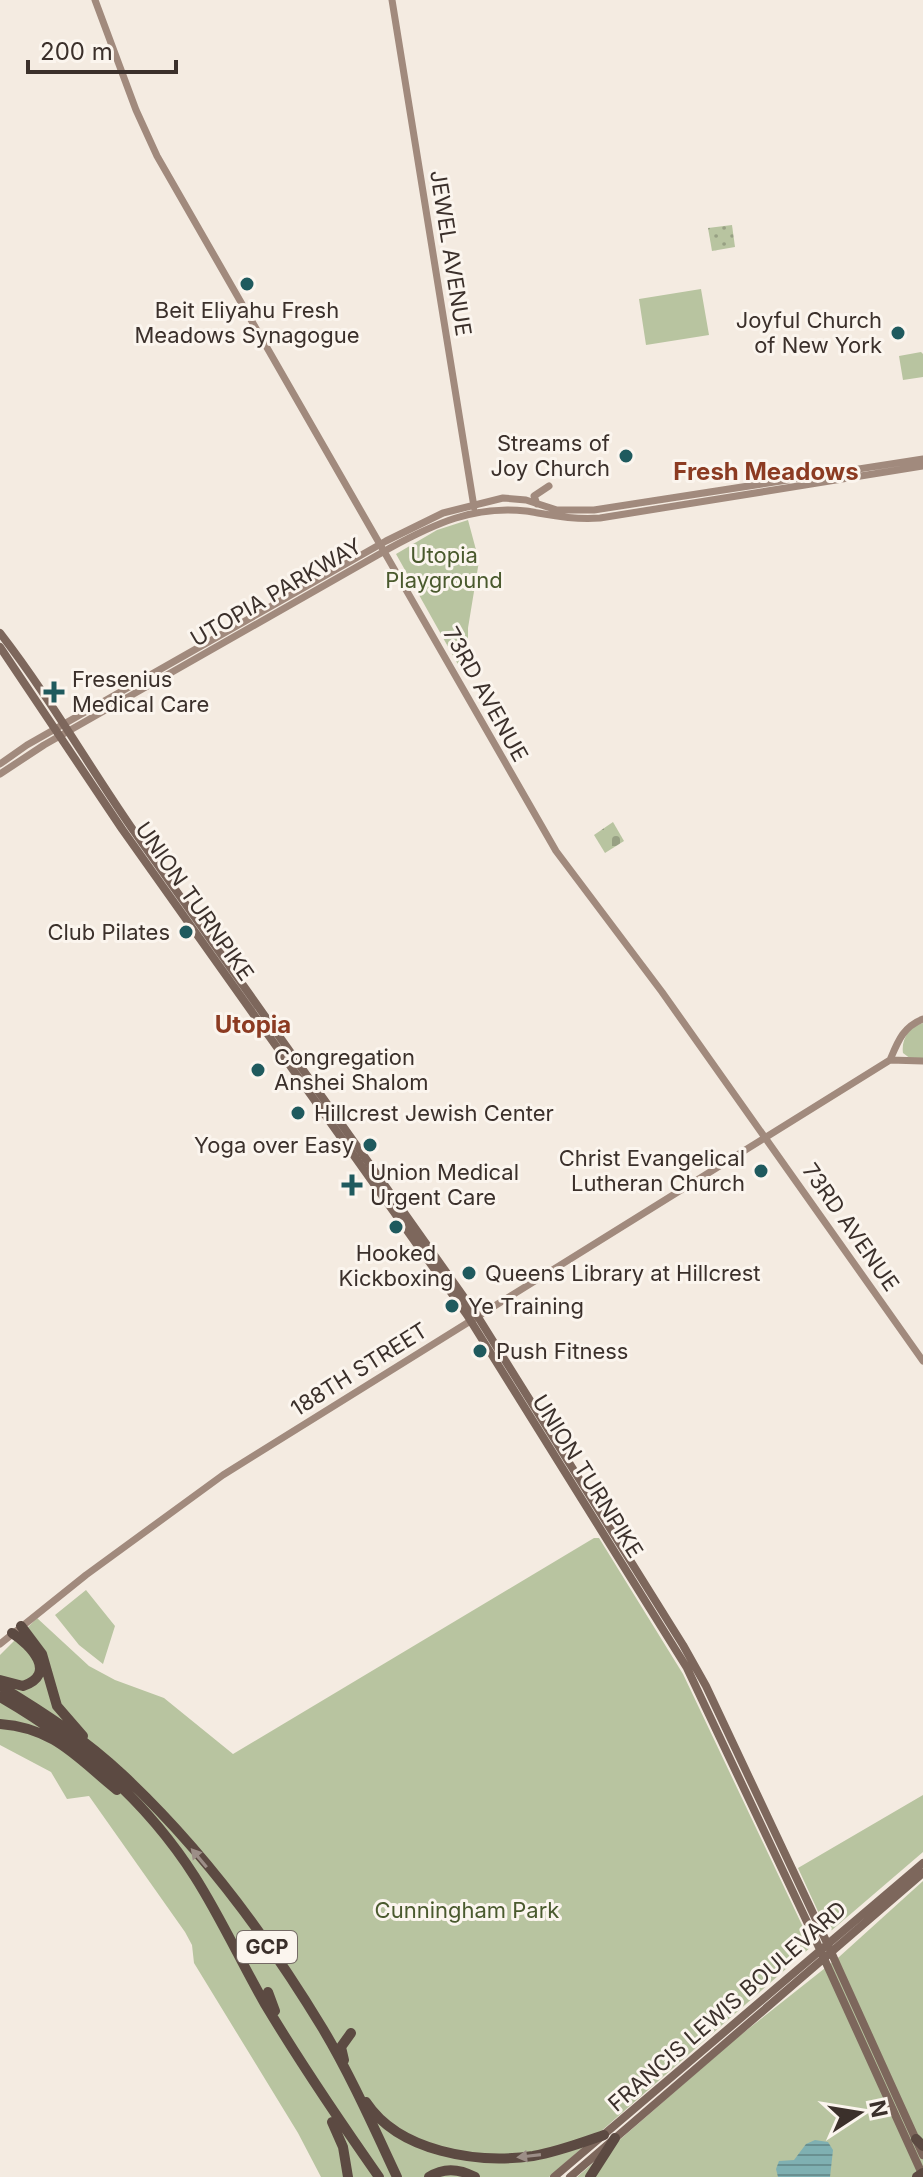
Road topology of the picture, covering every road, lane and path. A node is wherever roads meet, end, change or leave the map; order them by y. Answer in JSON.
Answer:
{"nodes":[{"id":1,"x":95,"y":0,"type":"edge"},
{"id":2,"x":392,"y":0,"type":"edge"},
{"id":3,"x":923,"y":459,"type":"edge"},
{"id":4,"x":923,"y":466,"type":"edge"},
{"id":5,"x":549,"y":486,"type":"dead end"},
{"id":6,"x":537,"y":504,"type":"junction"},
{"id":7,"x":474,"y":509,"type":"junction"},
{"id":8,"x":382,"y":548,"type":"junction"},
{"id":9,"x":0,"y":633,"type":"edge"},
{"id":10,"x":0,"y":647,"type":"edge"},
{"id":11,"x":62,"y":730,"type":"junction"},
{"id":12,"x":0,"y":764,"type":"edge"},
{"id":13,"x":0,"y":774,"type":"edge"},
{"id":14,"x":923,"y":1019,"type":"edge"},
{"id":15,"x":897,"y":1043,"type":"junction"},
{"id":16,"x":890,"y":1060,"type":"junction"},
{"id":17,"x":923,"y":1061,"type":"edge"},
{"id":18,"x":909,"y":1062,"type":"junction"},
{"id":19,"x":765,"y":1137,"type":"junction"},
{"id":20,"x":475,"y":1319,"type":"junction"},
{"id":21,"x":923,"y":1361,"type":"edge"},
{"id":22,"x":16,"y":1629,"type":"junction"},
{"id":23,"x":0,"y":1644,"type":"edge"},
{"id":24,"x":0,"y":1683,"type":"edge"},
{"id":25,"x":0,"y":1697,"type":"edge"},
{"id":26,"x":0,"y":1704,"type":"edge"},
{"id":27,"x":0,"y":1724,"type":"edge"},
{"id":28,"x":54,"y":1740,"type":"junction"},
{"id":29,"x":94,"y":1751,"type":"junction"},
{"id":30,"x":150,"y":1817,"type":"junction"},
{"id":31,"x":923,"y":1863,"type":"edge"},
{"id":32,"x":923,"y":1873,"type":"edge"},
{"id":33,"x":215,"y":1877,"type":"junction"},
{"id":34,"x":212,"y":1905,"type":"junction"},
{"id":35,"x":254,"y":1937,"type":"dead end"},
{"id":36,"x":239,"y":1946,"type":"dead end"},
{"id":37,"x":825,"y":1950,"type":"junction"},
{"id":38,"x":283,"y":1984,"type":"dead end"},
{"id":39,"x":268,"y":1992,"type":"dead end"},
{"id":40,"x":318,"y":2021,"type":"junction"},
{"id":41,"x":290,"y":2046,"type":"junction"},
{"id":42,"x":353,"y":2087,"type":"junction"},
{"id":43,"x":322,"y":2096,"type":"junction"},
{"id":44,"x":604,"y":2135,"type":"junction"},
{"id":45,"x":378,"y":2137,"type":"junction"},
{"id":46,"x":615,"y":2138,"type":"junction"},
{"id":47,"x":920,"y":2142,"type":"edge"},
{"id":48,"x":923,"y":2155,"type":"edge"},
{"id":49,"x":921,"y":2175,"type":"edge"},
{"id":50,"x":348,"y":2177,"type":"edge"},
{"id":51,"x":379,"y":2177,"type":"edge"},
{"id":52,"x":397,"y":2177,"type":"edge"},
{"id":53,"x":429,"y":2177,"type":"edge"},
{"id":54,"x":475,"y":2177,"type":"edge"},
{"id":55,"x":554,"y":2177,"type":"edge"},
{"id":56,"x":570,"y":2177,"type":"edge"},
{"id":57,"x":590,"y":2177,"type":"edge"}],
"edges":[{"from":1,"to":8,"type":"street","name":"73RD AVENUE"},
{"from":2,"to":7,"type":"street","name":"JEWEL AVENUE"},
{"from":3,"to":6,"type":"street","name":"UTOPIA PARKWAY"},
{"from":4,"to":7,"type":"street","name":"UTOPIA PARKWAY"},
{"from":5,"to":6,"type":"street"},
{"from":6,"to":7,"type":"street","name":"UTOPIA PARKWAY"},
{"from":7,"to":8,"type":"street","name":"UTOPIA PARKWAY"},
{"from":8,"to":11,"type":"street","name":"UTOPIA PARKWAY"},
{"from":8,"to":19,"type":"street","name":"73RD AVENUE"},
{"from":9,"to":11,"type":"main road","name":"UNION TURNPIKE"},
{"from":10,"to":11,"type":"main road","name":"UNION TURNPIKE"},
{"from":11,"to":12,"type":"street","name":"UTOPIA PARKWAY"},
{"from":11,"to":13,"type":"street","name":"UTOPIA PARKWAY"},
{"from":11,"to":20,"type":"main road","name":"UNION TURNPIKE"},
{"from":14,"to":15,"type":"street"},
{"from":15,"to":16,"type":"street"},
{"from":15,"to":18,"type":"street"},
{"from":16,"to":18,"type":"street"},
{"from":16,"to":19,"type":"street","name":"188TH STREET"},
{"from":17,"to":18,"type":"street"},
{"from":19,"to":20,"type":"street","name":"188TH STREET"},
{"from":19,"to":21,"type":"street","name":"73RD AVENUE"},
{"from":20,"to":22,"type":"street","name":"188TH STREET"},
{"from":20,"to":37,"type":"main road","name":"UNION TURNPIKE"},
{"from":22,"to":23,"type":"street","name":"188TH STREET"},
{"from":22,"to":24,"type":"highway"},
{"from":22,"to":29,"type":"highway"},
{"from":24,"to":29,"type":"highway","number":"GCP"},
{"from":25,"to":30,"type":"highway","number":"GCP"},
{"from":26,"to":28,"type":"highway"},
{"from":27,"to":28,"type":"highway"},
{"from":28,"to":30,"type":"highway"},
{"from":33,"to":29,"type":"highway","number":"GCP","one_way":true},
{"from":30,"to":34,"type":"highway","number":"GCP"},
{"from":31,"to":37,"type":"main road","name":"FRANCIS LEWIS BOULEVARD"},
{"from":32,"to":37,"type":"main road","name":"FRANCIS LEWIS BOULEVARD"},
{"from":33,"to":35,"type":"highway"},
{"from":33,"to":40,"type":"highway","number":"GCP"},
{"from":34,"to":36,"type":"highway"},
{"from":34,"to":41,"type":"highway","number":"GCP"},
{"from":37,"to":44,"type":"main road","name":"FRANCIS LEWIS BOULEVARD"},
{"from":37,"to":46,"type":"main road","name":"FRANCIS LEWIS BOULEVARD"},
{"from":37,"to":47,"type":"main road","name":"UNION TURNPIKE"},
{"from":37,"to":49,"type":"main road","name":"UNION TURNPIKE"},
{"from":38,"to":45,"type":"highway"},
{"from":39,"to":43,"type":"highway"},
{"from":40,"to":42,"type":"highway","number":"GCP"},
{"from":40,"to":42,"type":"highway"},
{"from":41,"to":43,"type":"highway","number":"GCP"},
{"from":41,"to":50,"type":"highway"},
{"from":44,"to":42,"type":"highway","one_way":true},
{"from":42,"to":45,"type":"highway","number":"GCP"},
{"from":43,"to":51,"type":"highway","number":"GCP"},
{"from":44,"to":55,"type":"main road","name":"FRANCIS LEWIS BOULEVARD"},
{"from":45,"to":52,"type":"highway","number":"GCP"},
{"from":46,"to":56,"type":"main road","name":"FRANCIS LEWIS BOULEVARD"},
{"from":46,"to":57,"type":"highway"},
{"from":47,"to":48,"type":"main road","name":"UNION TURNPIKE"},
{"from":53,"to":54,"type":"highway"}]}
